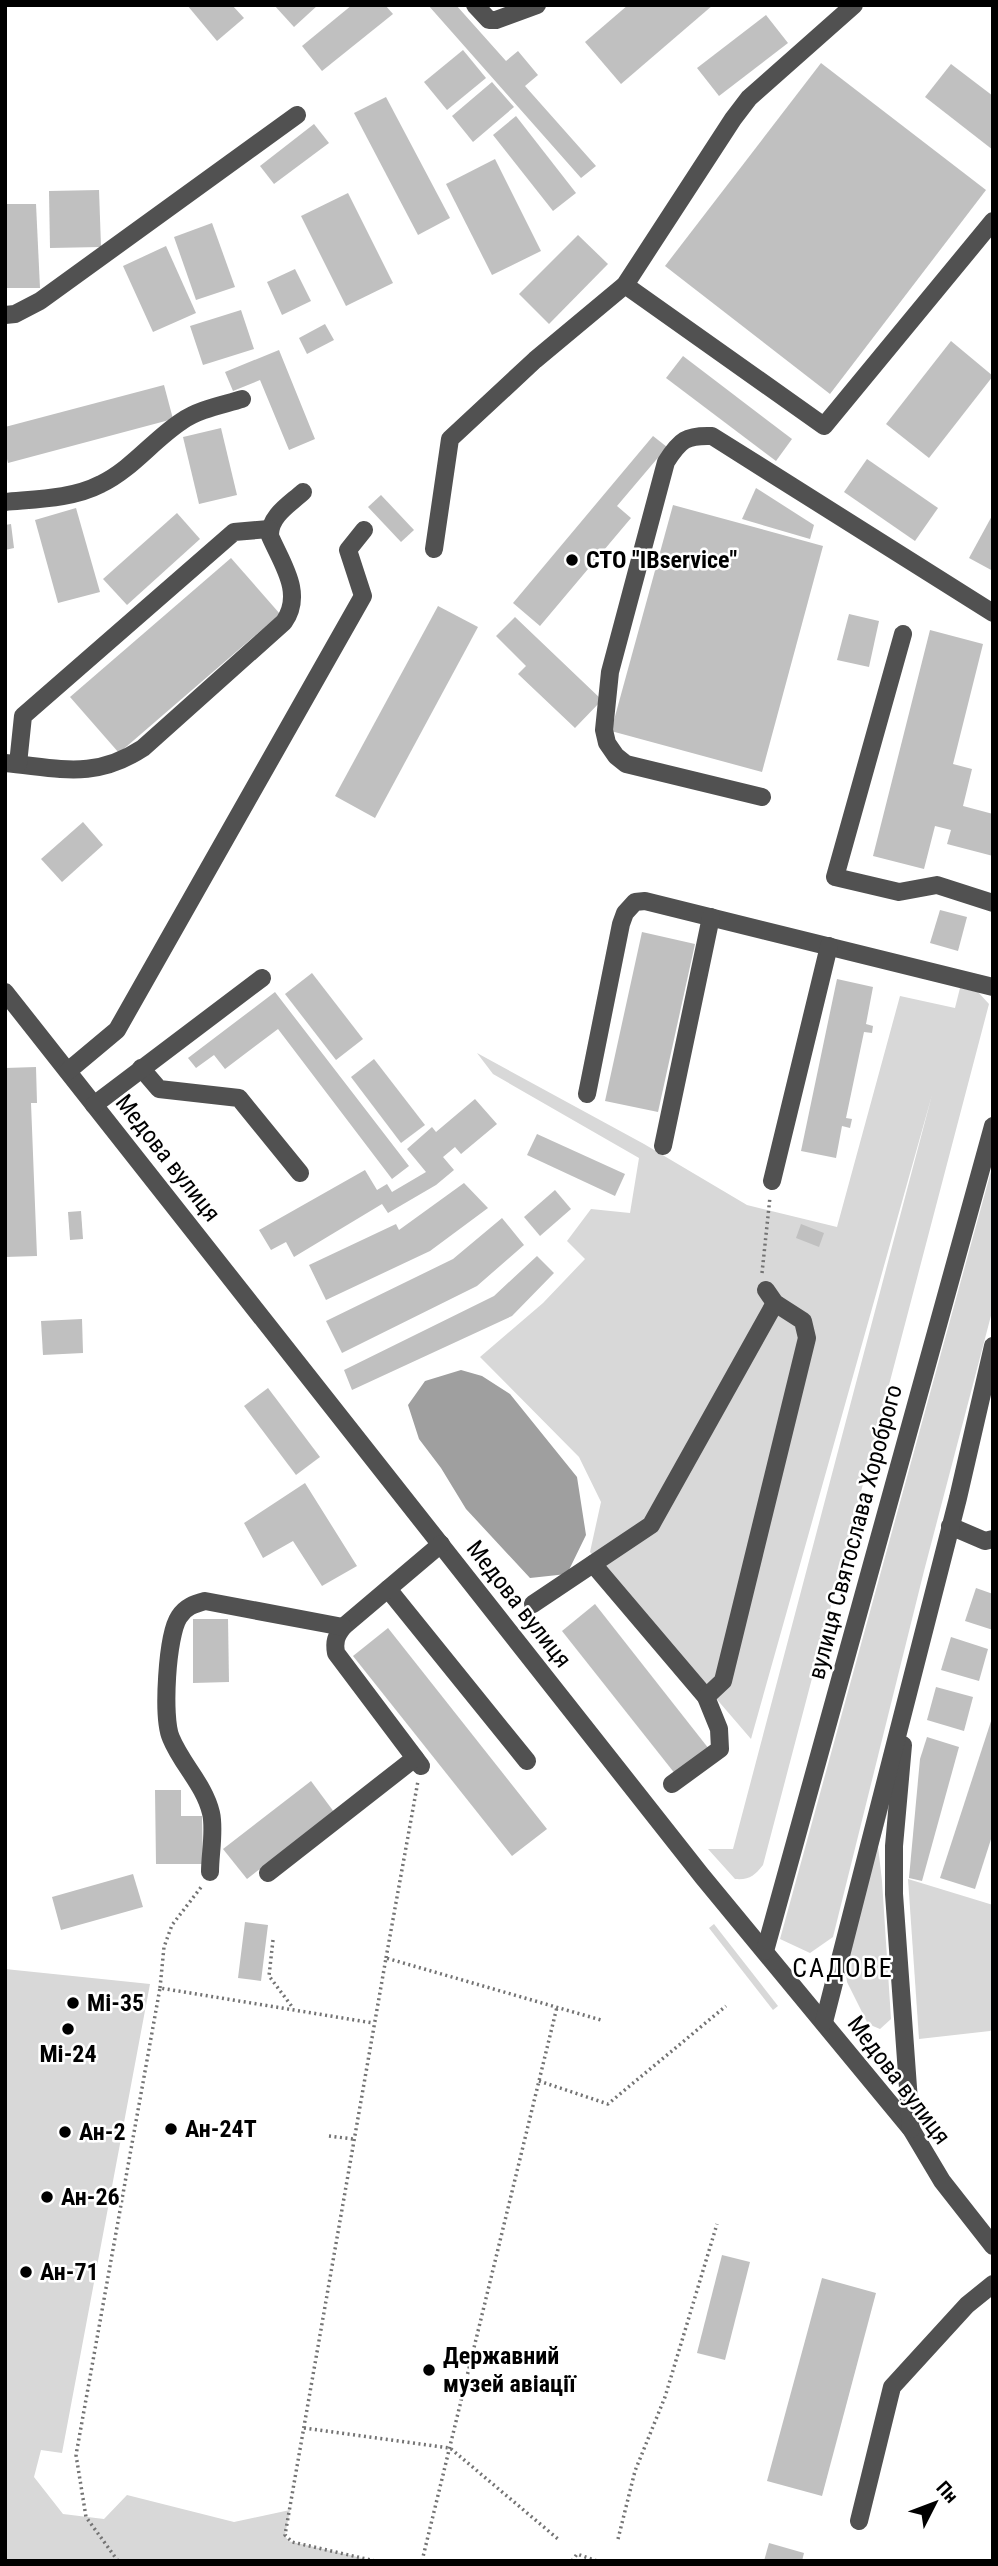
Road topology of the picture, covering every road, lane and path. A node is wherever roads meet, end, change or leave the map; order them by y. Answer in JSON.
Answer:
{"nodes":[{"id":1,"x":475,"y":5,"type":"edge"},
{"id":2,"x":537,"y":5,"type":"edge"},
{"id":3,"x":854,"y":5,"type":"edge"},
{"id":4,"x":297,"y":115,"type":"dead end"},
{"id":5,"x":993,"y":221,"type":"edge"},
{"id":6,"x":625,"y":285,"type":"junction"},
{"id":7,"x":5,"y":315,"type":"edge"},
{"id":8,"x":242,"y":398,"type":"dead end"},
{"id":9,"x":303,"y":492,"type":"dead end"},
{"id":10,"x":5,"y":502,"type":"edge"},
{"id":11,"x":270,"y":528,"type":"junction"},
{"id":12,"x":364,"y":530,"type":"dead end"},
{"id":13,"x":434,"y":549,"type":"dead end"},
{"id":14,"x":993,"y":613,"type":"edge"},
{"id":15,"x":902,"y":634,"type":"dead end"},
{"id":16,"x":12,"y":763,"type":"edge"},
{"id":17,"x":762,"y":797,"type":"dead end"},
{"id":18,"x":993,"y":903,"type":"edge"},
{"id":19,"x":711,"y":917,"type":"junction"},
{"id":20,"x":828,"y":946,"type":"junction"},
{"id":21,"x":262,"y":978,"type":"dead end"},
{"id":22,"x":993,"y":986,"type":"edge"},
{"id":23,"x":5,"y":992,"type":"edge"},
{"id":24,"x":141,"y":1068,"type":"junction"},
{"id":25,"x":68,"y":1071,"type":"junction"},
{"id":26,"x":587,"y":1094,"type":"dead end"},
{"id":27,"x":94,"y":1105,"type":"junction"},
{"id":28,"x":993,"y":1126,"type":"edge"},
{"id":29,"x":663,"y":1146,"type":"dead end"},
{"id":30,"x":300,"y":1173,"type":"dead end"},
{"id":31,"x":772,"y":1181,"type":"joint"},
{"id":32,"x":771,"y":1297,"type":"junction"},
{"id":33,"x":993,"y":1346,"type":"edge"},
{"id":34,"x":950,"y":1526,"type":"junction"},
{"id":35,"x":441,"y":1544,"type":"junction"},
{"id":36,"x":990,"y":1544,"type":"edge"},
{"id":37,"x":593,"y":1564,"type":"junction"},
{"id":38,"x":388,"y":1589,"type":"junction"},
{"id":39,"x":533,"y":1604,"type":"dead end"},
{"id":40,"x":343,"y":1626,"type":"junction"},
{"id":41,"x":706,"y":1697,"type":"junction"},
{"id":42,"x":904,"y":1706,"type":"junction"},
{"id":43,"x":527,"y":1761,"type":"dead end"},
{"id":44,"x":418,"y":1762,"type":"junction"},
{"id":45,"x":672,"y":1784,"type":"dead end"},
{"id":46,"x":209,"y":1872,"type":"joint"},
{"id":47,"x":268,"y":1872,"type":"dead end"},
{"id":48,"x":273,"y":1940,"type":"dead end"},
{"id":49,"x":765,"y":1951,"type":"junction"},
{"id":50,"x":386,"y":1958,"type":"junction"},
{"id":51,"x":160,"y":1988,"type":"junction"},
{"id":52,"x":726,"y":2006,"type":"dead end"},
{"id":53,"x":557,"y":2007,"type":"junction"},
{"id":54,"x":294,"y":2010,"type":"junction"},
{"id":55,"x":601,"y":2020,"type":"dead end"},
{"id":56,"x":824,"y":2022,"type":"junction"},
{"id":57,"x":373,"y":2023,"type":"junction"},
{"id":58,"x":539,"y":2081,"type":"junction"},
{"id":59,"x":911,"y":2129,"type":"junction"},
{"id":60,"x":329,"y":2136,"type":"dead end"},
{"id":61,"x":353,"y":2139,"type":"junction"},
{"id":62,"x":717,"y":2224,"type":"dead end"},
{"id":63,"x":993,"y":2246,"type":"edge"},
{"id":64,"x":993,"y":2284,"type":"edge"},
{"id":65,"x":304,"y":2428,"type":"junction"},
{"id":66,"x":450,"y":2448,"type":"junction"},
{"id":67,"x":859,"y":2521,"type":"dead end"},
{"id":68,"x":558,"y":2539,"type":"dead end"},
{"id":69,"x":618,"y":2539,"type":"dead end"},
{"id":70,"x":118,"y":2561,"type":"edge"},
{"id":71,"x":375,"y":2561,"type":"edge"},
{"id":72,"x":422,"y":2561,"type":"edge"},
{"id":73,"x":572,"y":2561,"type":"edge"},
{"id":74,"x":597,"y":2561,"type":"edge"}],
"edges":[{"from":1,"to":2,"type":"street"},
{"from":3,"to":6,"type":"street"},
{"from":4,"to":7,"type":"street"},
{"from":5,"to":6,"type":"street"},
{"from":6,"to":13,"type":"street"},
{"from":8,"to":10,"type":"street"},
{"from":9,"to":11,"type":"street"},
{"from":11,"to":16,"type":"street"},
{"from":11,"to":16,"type":"street"},
{"from":12,"to":25,"type":"street"},
{"from":14,"to":17,"type":"street"},
{"from":15,"to":18,"type":"street"},
{"from":19,"to":20,"type":"street"},
{"from":19,"to":26,"type":"street"},
{"from":19,"to":29,"type":"street"},
{"from":20,"to":22,"type":"street"},
{"from":20,"to":31,"type":"street"},
{"from":21,"to":24,"type":"street"},
{"from":23,"to":25,"type":"street","name":"Медова вулиця"},
{"from":24,"to":27,"type":"street"},
{"from":24,"to":30,"type":"street"},
{"from":25,"to":27,"type":"street","name":"Медова вулиця"},
{"from":27,"to":35,"type":"street","name":"Медова вулиця"},
{"from":28,"to":49,"type":"street","name":"вулиця Святослава Хороброго"},
{"from":31,"to":32,"type":"path"},
{"from":32,"to":37,"type":"street"},
{"from":32,"to":41,"type":"street"},
{"from":33,"to":34,"type":"street"},
{"from":34,"to":36,"type":"street"},
{"from":34,"to":42,"type":"street"},
{"from":35,"to":38,"type":"street"},
{"from":35,"to":49,"type":"street","name":"Медова вулиця"},
{"from":37,"to":39,"type":"street"},
{"from":37,"to":41,"type":"street"},
{"from":38,"to":40,"type":"street"},
{"from":38,"to":43,"type":"street"},
{"from":40,"to":44,"type":"street"},
{"from":40,"to":46,"type":"street"},
{"from":41,"to":45,"type":"street"},
{"from":42,"to":56,"type":"street"},
{"from":42,"to":59,"type":"street"},
{"from":44,"to":47,"type":"street"},
{"from":44,"to":50,"type":"path"},
{"from":46,"to":51,"type":"path"},
{"from":48,"to":54,"type":"path"},
{"from":49,"to":56,"type":"street","name":"Медова вулиця"},
{"from":50,"to":53,"type":"path"},
{"from":50,"to":57,"type":"path"},
{"from":51,"to":54,"type":"path"},
{"from":51,"to":70,"type":"path"},
{"from":52,"to":58,"type":"path"},
{"from":53,"to":55,"type":"path"},
{"from":53,"to":58,"type":"path"},
{"from":54,"to":57,"type":"path"},
{"from":56,"to":59,"type":"street","name":"Медова вулиця"},
{"from":57,"to":61,"type":"path"},
{"from":58,"to":66,"type":"path"},
{"from":59,"to":63,"type":"street","name":"Медова вулиця"},
{"from":60,"to":61,"type":"path"},
{"from":61,"to":65,"type":"path"},
{"from":62,"to":69,"type":"path"},
{"from":64,"to":67,"type":"street"},
{"from":65,"to":66,"type":"path"},
{"from":65,"to":71,"type":"path"},
{"from":66,"to":68,"type":"path"},
{"from":66,"to":72,"type":"path"},
{"from":73,"to":74,"type":"path"}]}
